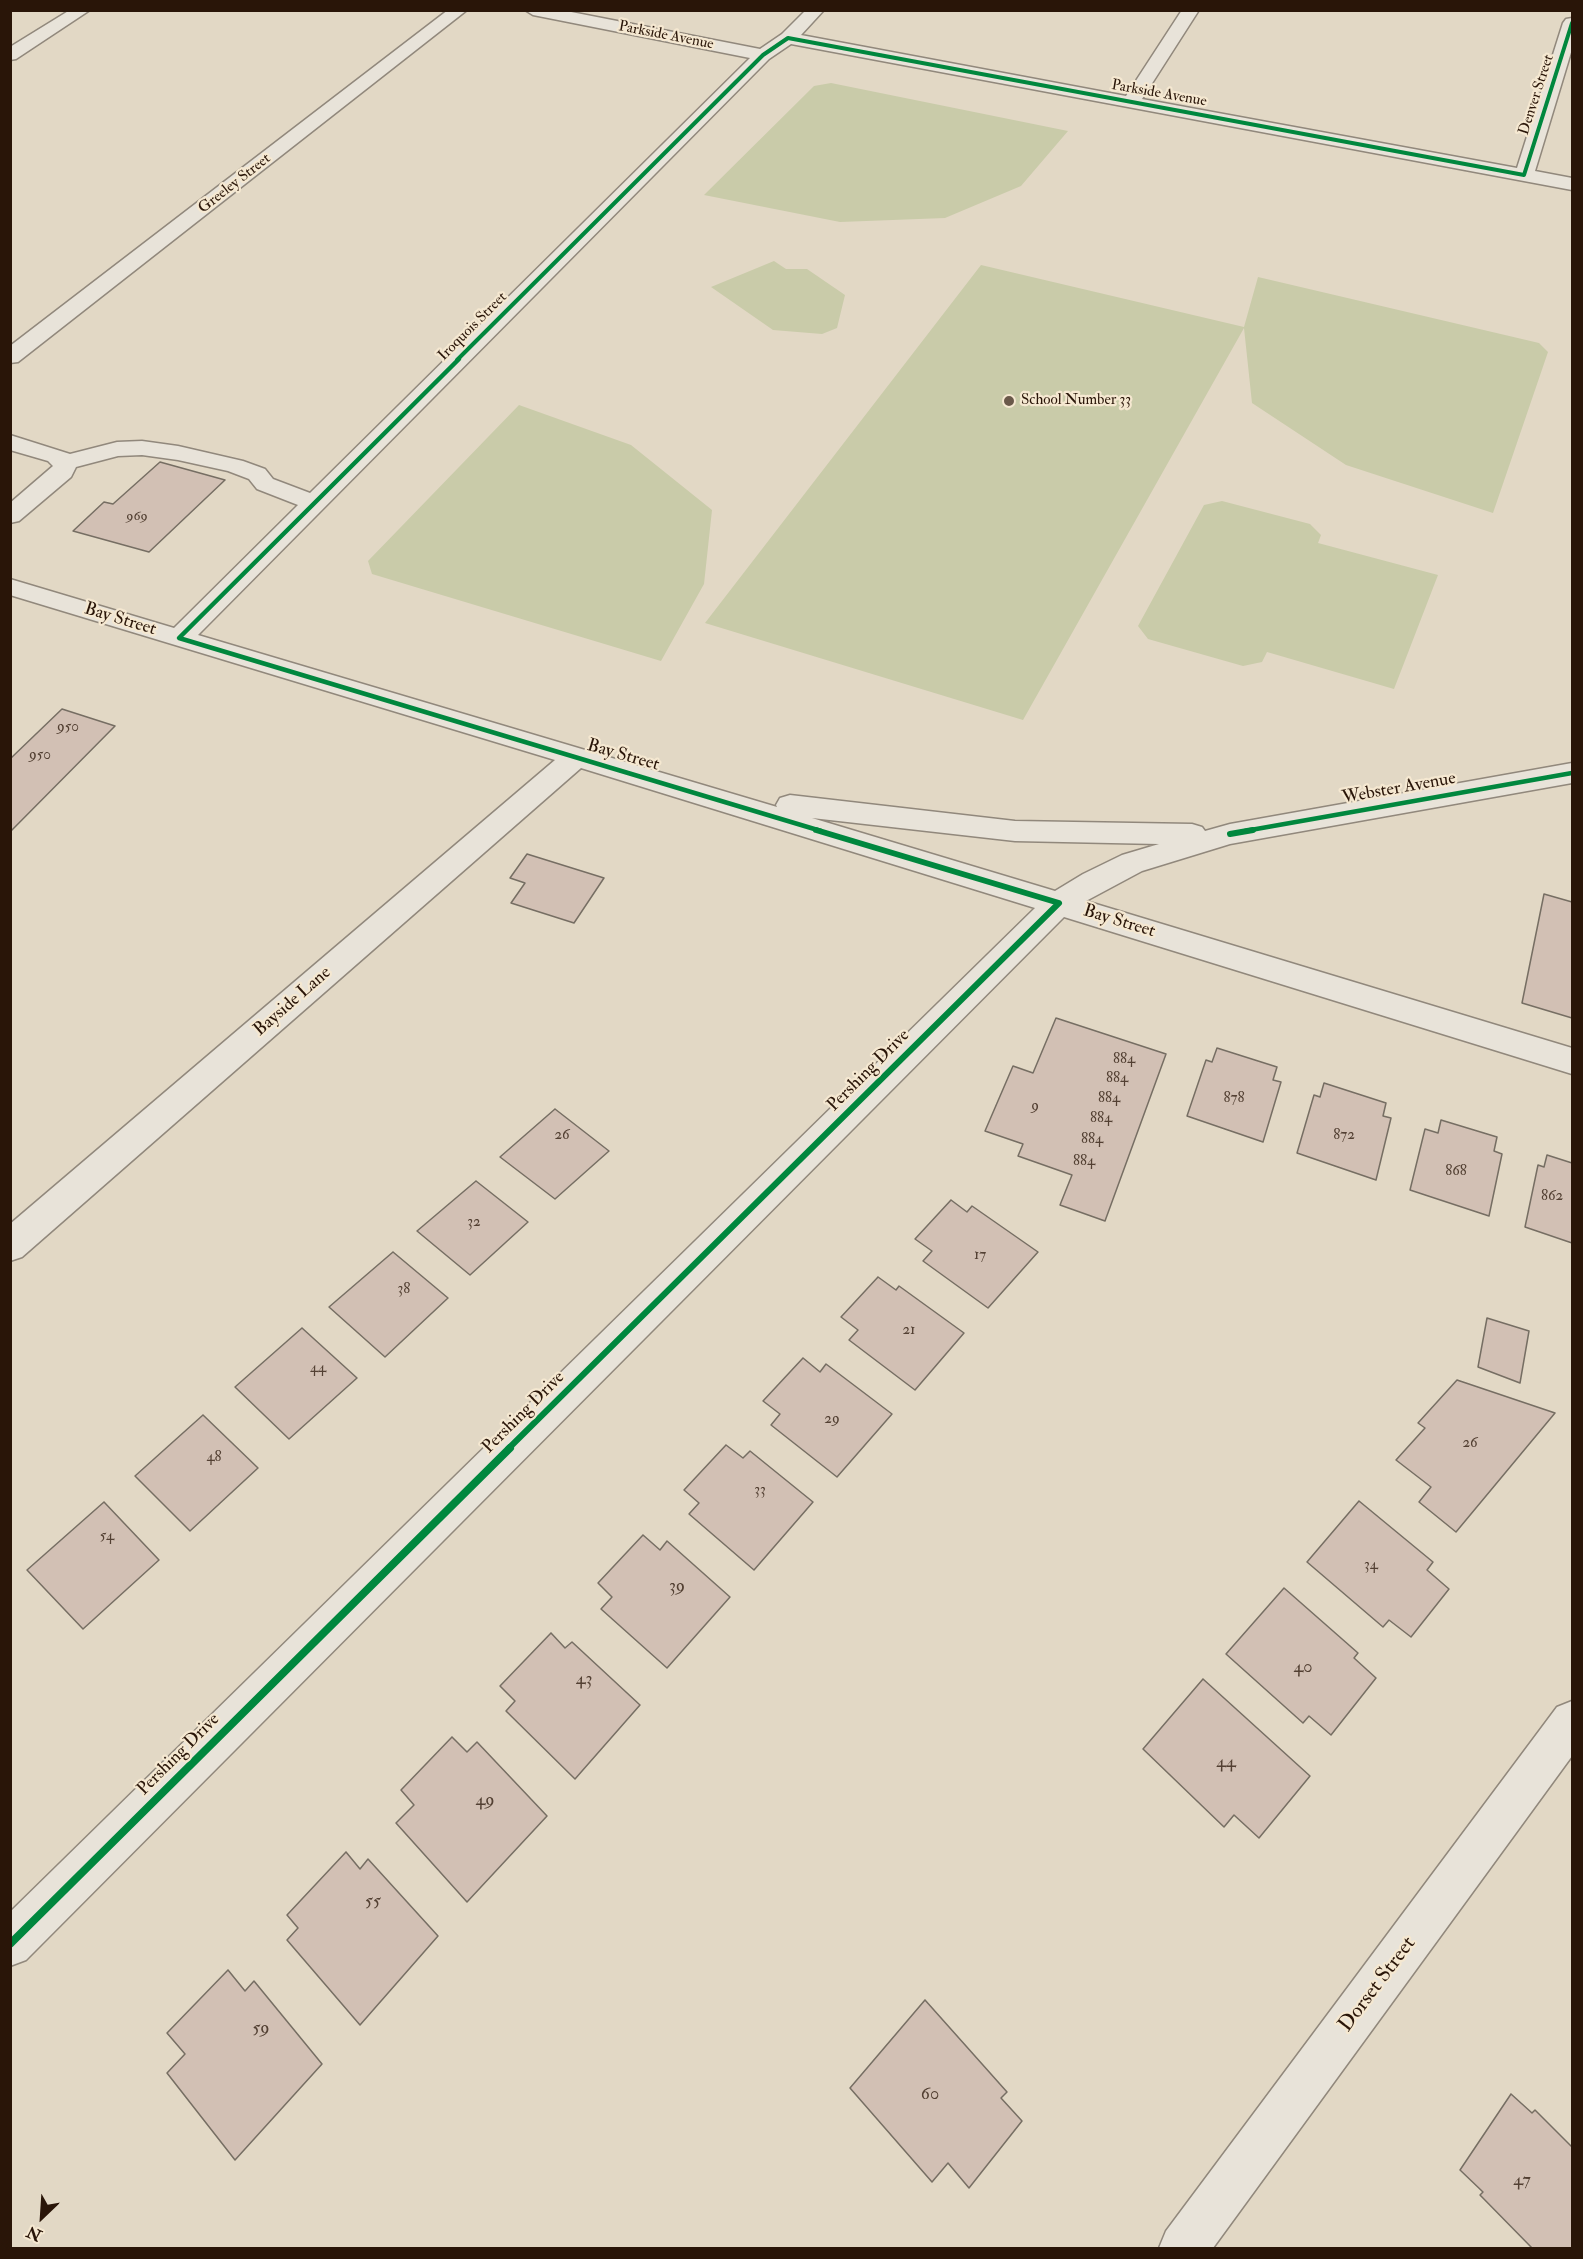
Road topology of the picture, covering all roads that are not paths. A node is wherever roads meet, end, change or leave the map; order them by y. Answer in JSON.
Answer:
{"nodes":[{"id":1,"x":82,"y":10,"type":"edge"},
{"id":2,"x":459,"y":10,"type":"edge"},
{"id":3,"x":533,"y":10,"type":"edge"},
{"id":4,"x":816,"y":10,"type":"edge"},
{"id":5,"x":1191,"y":10,"type":"edge"},
{"id":6,"x":1572,"y":22,"type":"edge"},
{"id":7,"x":788,"y":39,"type":"junction"},
{"id":8,"x":10,"y":55,"type":"edge"},
{"id":9,"x":763,"y":55,"type":"junction"},
{"id":10,"x":1131,"y":102,"type":"junction"},
{"id":11,"x":1524,"y":175,"type":"junction"},
{"id":12,"x":1572,"y":184,"type":"edge"},
{"id":13,"x":10,"y":357,"type":"edge"},
{"id":14,"x":10,"y":442,"type":"edge"},
{"id":15,"x":64,"y":463,"type":"junction"},
{"id":16,"x":314,"y":502,"type":"junction"},
{"id":17,"x":10,"y":516,"type":"edge"},
{"id":18,"x":10,"y":587,"type":"edge"},
{"id":19,"x":178,"y":638,"type":"junction"},
{"id":20,"x":576,"y":757,"type":"junction"},
{"id":21,"x":1572,"y":773,"type":"edge"},
{"id":22,"x":690,"y":791,"type":"junction"},
{"id":23,"x":1230,"y":834,"type":"junction"},
{"id":24,"x":1059,"y":903,"type":"junction"},
{"id":25,"x":1572,"y":1061,"type":"edge"},
{"id":26,"x":10,"y":1246,"type":"edge"},
{"id":27,"x":1572,"y":1722,"type":"edge"},
{"id":28,"x":10,"y":1944,"type":"edge"},
{"id":29,"x":1183,"y":2248,"type":"edge"}],
"edges":[{"from":1,"to":8,"type":"street"},
{"from":2,"to":13,"type":"street","name":"Greeley Street"},
{"from":3,"to":9,"type":"street","name":"Parkside Avenue"},
{"from":4,"to":7,"type":"street","name":"Iroquois Street"},
{"from":5,"to":10,"type":"street"},
{"from":6,"to":11,"type":"street","name":"Denver Street"},
{"from":7,"to":9,"type":"street","name":"Iroquois Street"},
{"from":7,"to":10,"type":"street","name":"Parkside Avenue"},
{"from":9,"to":16,"type":"street","name":"Iroquois Street"},
{"from":10,"to":11,"type":"street","name":"Parkside Avenue"},
{"from":11,"to":12,"type":"street","name":"Parkside Avenue"},
{"from":14,"to":15,"type":"street"},
{"from":15,"to":16,"type":"street"},
{"from":15,"to":17,"type":"street"},
{"from":16,"to":19,"type":"street","name":"Iroquois Street"},
{"from":18,"to":19,"type":"street","name":"Bay Street"},
{"from":19,"to":20,"type":"street","name":"Bay Street"},
{"from":20,"to":22,"type":"street","name":"Bay Street"},
{"from":20,"to":26,"type":"street","name":"Bayside Lane"},
{"from":21,"to":23,"type":"street","name":"Webster Avenue"},
{"from":22,"to":23,"type":"street"},
{"from":22,"to":24,"type":"street","name":"Bay Street"},
{"from":23,"to":24,"type":"street","name":"Webster Avenue"},
{"from":24,"to":25,"type":"street","name":"Bay Street"},
{"from":24,"to":28,"type":"street","name":"Pershing Drive"},
{"from":27,"to":29,"type":"street","name":"Dorset Street"}]}
